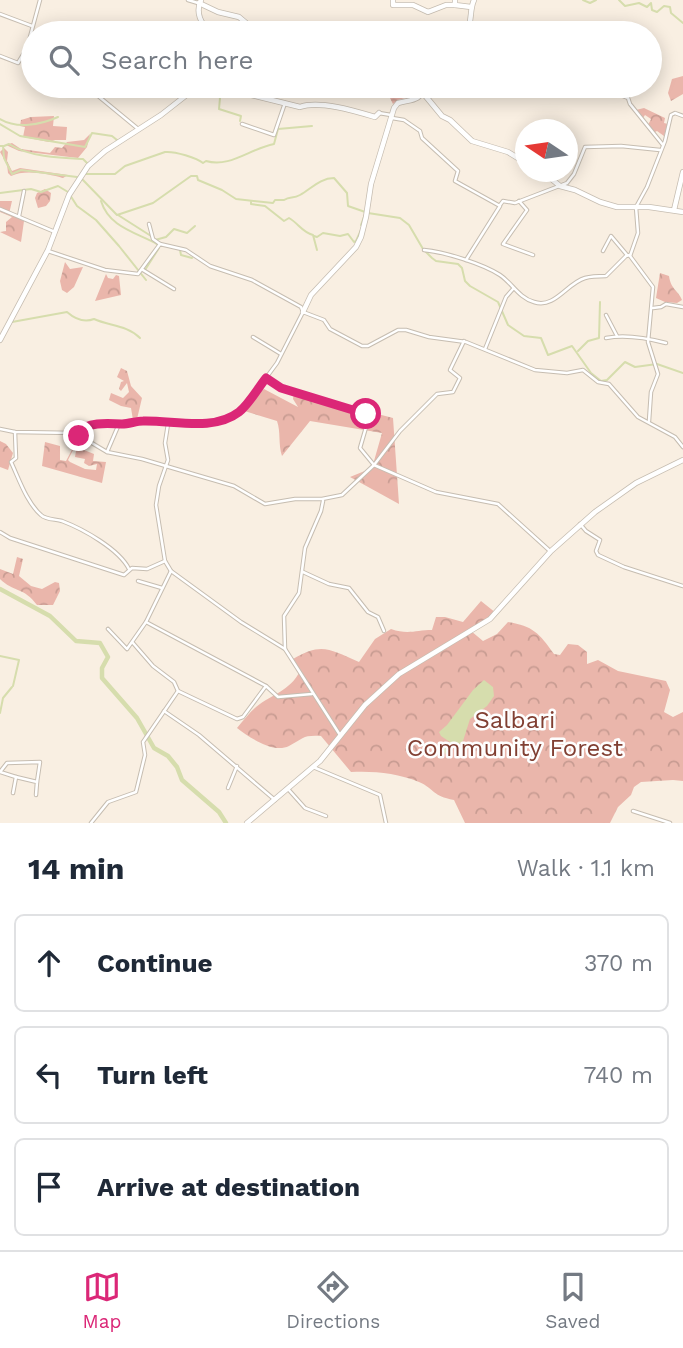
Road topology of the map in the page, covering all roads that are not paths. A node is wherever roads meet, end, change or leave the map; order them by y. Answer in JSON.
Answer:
{"nodes":[{"id":1,"x":40,"y":0,"type":"edge"},
{"id":2,"x":188,"y":0,"type":"edge"},
{"id":3,"x":393,"y":0,"type":"edge"},
{"id":4,"x":474,"y":0,"type":"edge"},
{"id":5,"x":200,"y":1,"type":"edge"},
{"id":6,"x":455,"y":3,"type":"edge"},
{"id":7,"x":471,"y":8,"type":"junction"},
{"id":8,"x":0,"y":14,"type":"edge"},
{"id":9,"x":34,"y":21,"type":"edge"},
{"id":10,"x":201,"y":21,"type":"edge"},
{"id":11,"x":243,"y":21,"type":"edge"},
{"id":12,"x":472,"y":21,"type":"edge"},
{"id":13,"x":21,"y":22,"type":"edge"},
{"id":14,"x":0,"y":56,"type":"edge"},
{"id":15,"x":21,"y":58,"type":"edge"},
{"id":16,"x":101,"y":98,"type":"edge"},
{"id":17,"x":182,"y":98,"type":"edge"},
{"id":18,"x":264,"y":98,"type":"edge"},
{"id":19,"x":417,"y":98,"type":"edge"},
{"id":20,"x":427,"y":98,"type":"edge"},
{"id":21,"x":628,"y":98,"type":"edge"},
{"id":22,"x":285,"y":103,"type":"junction"},
{"id":23,"x":379,"y":113,"type":"joint"},
{"id":24,"x":391,"y":116,"type":"junction"},
{"id":25,"x":683,"y":116,"type":"edge"},
{"id":26,"x":242,"y":124,"type":"dead end"},
{"id":27,"x":138,"y":129,"type":"junction"},
{"id":28,"x":663,"y":145,"type":"junction"},
{"id":29,"x":660,"y":150,"type":"junction"},
{"id":30,"x":515,"y":156,"type":"edge"},
{"id":31,"x":683,"y":172,"type":"edge"},
{"id":32,"x":555,"y":182,"type":"edge"},
{"id":33,"x":560,"y":186,"type":"junction"},
{"id":34,"x":24,"y":191,"type":"dead end"},
{"id":35,"x":519,"y":201,"type":"junction"},
{"id":36,"x":500,"y":206,"type":"junction"},
{"id":37,"x":637,"y":208,"type":"junction"},
{"id":38,"x":0,"y":209,"type":"edge"},
{"id":39,"x":674,"y":210,"type":"junction"},
{"id":40,"x":683,"y":212,"type":"edge"},
{"id":41,"x":19,"y":216,"type":"junction"},
{"id":42,"x":149,"y":223,"type":"dead end"},
{"id":43,"x":55,"y":232,"type":"junction"},
{"id":44,"x":158,"y":246,"type":"junction"},
{"id":45,"x":48,"y":250,"type":"junction"},
{"id":46,"x":424,"y":250,"type":"dead end"},
{"id":47,"x":603,"y":251,"type":"dead end"},
{"id":48,"x":533,"y":255,"type":"dead end"},
{"id":49,"x":629,"y":255,"type":"junction"},
{"id":50,"x":466,"y":260,"type":"junction"},
{"id":51,"x":141,"y":272,"type":"junction"},
{"id":52,"x":174,"y":289,"type":"dead end"},
{"id":53,"x":514,"y":289,"type":"junction"},
{"id":54,"x":683,"y":307,"type":"edge"},
{"id":55,"x":652,"y":308,"type":"junction"},
{"id":56,"x":303,"y":312,"type":"junction"},
{"id":57,"x":606,"y":315,"type":"dead end"},
{"id":58,"x":617,"y":336,"type":"junction"},
{"id":59,"x":253,"y":337,"type":"dead end"},
{"id":60,"x":606,"y":338,"type":"dead end"},
{"id":61,"x":648,"y":338,"type":"junction"},
{"id":62,"x":0,"y":340,"type":"edge"},
{"id":63,"x":464,"y":341,"type":"junction"},
{"id":64,"x":666,"y":343,"type":"dead end"},
{"id":65,"x":485,"y":349,"type":"junction"},
{"id":66,"x":281,"y":354,"type":"junction"},
{"id":67,"x":266,"y":378,"type":"junction"},
{"id":68,"x":649,"y":422,"type":"junction"},
{"id":69,"x":119,"y":424,"type":"junction"},
{"id":70,"x":168,"y":424,"type":"junction"},
{"id":71,"x":0,"y":429,"type":"edge"},
{"id":72,"x":15,"y":432,"type":"junction"},
{"id":73,"x":75,"y":433,"type":"junction"},
{"id":74,"x":683,"y":447,"type":"edge"},
{"id":75,"x":107,"y":452,"type":"junction"},
{"id":76,"x":683,"y":460,"type":"edge"},
{"id":77,"x":374,"y":465,"type":"junction"},
{"id":78,"x":167,"y":467,"type":"junction"},
{"id":79,"x":322,"y":499,"type":"junction"},
{"id":80,"x":580,"y":524,"type":"junction"},
{"id":81,"x":0,"y":532,"type":"edge"},
{"id":82,"x":551,"y":551,"type":"junction"},
{"id":83,"x":164,"y":561,"type":"junction"},
{"id":84,"x":129,"y":569,"type":"junction"},
{"id":85,"x":172,"y":571,"type":"junction"},
{"id":86,"x":303,"y":572,"type":"junction"},
{"id":87,"x":138,"y":582,"type":"dead end"},
{"id":88,"x":683,"y":586,"type":"edge"},
{"id":89,"x":163,"y":588,"type":"junction"},
{"id":90,"x":146,"y":622,"type":"junction"},
{"id":91,"x":108,"y":629,"type":"dead end"},
{"id":92,"x":384,"y":631,"type":"dead end"},
{"id":93,"x":133,"y":643,"type":"junction"},
{"id":94,"x":285,"y":649,"type":"junction"},
{"id":95,"x":266,"y":687,"type":"junction"},
{"id":96,"x":178,"y":691,"type":"junction"},
{"id":97,"x":313,"y":694,"type":"junction"},
{"id":98,"x":164,"y":711,"type":"junction"},
{"id":99,"x":340,"y":736,"type":"junction"},
{"id":100,"x":237,"y":766,"type":"junction"},
{"id":101,"x":313,"y":767,"type":"junction"},
{"id":102,"x":16,"y":777,"type":"junction"},
{"id":103,"x":37,"y":782,"type":"junction"},
{"id":104,"x":229,"y":788,"type":"dead end"},
{"id":105,"x":288,"y":789,"type":"junction"},
{"id":106,"x":13,"y":793,"type":"dead end"},
{"id":107,"x":36,"y":795,"type":"dead end"},
{"id":108,"x":275,"y":800,"type":"junction"},
{"id":109,"x":633,"y":810,"type":"dead end"},
{"id":110,"x":326,"y":816,"type":"dead end"},
{"id":111,"x":91,"y":823,"type":"edge"},
{"id":112,"x":247,"y":823,"type":"edge"},
{"id":113,"x":386,"y":823,"type":"edge"},
{"id":114,"x":670,"y":823,"type":"edge"}],
"edges":[{"from":1,"to":9,"type":"street"},
{"from":2,"to":5,"type":"street"},
{"from":3,"to":6,"type":"street"},
{"from":4,"to":7,"type":"street"},
{"from":5,"to":10,"type":"street"},
{"from":5,"to":11,"type":"street"},
{"from":6,"to":7,"type":"street"},
{"from":7,"to":12,"type":"street"},
{"from":8,"to":13,"type":"street"},
{"from":14,"to":15,"type":"street"},
{"from":16,"to":27,"type":"street"},
{"from":17,"to":27,"type":"street"},
{"from":18,"to":22,"type":"street"},
{"from":19,"to":24,"type":"street"},
{"from":20,"to":30,"type":"street"},
{"from":21,"to":28,"type":"street"},
{"from":22,"to":23,"type":"street"},
{"from":22,"to":26,"type":"street"},
{"from":23,"to":24,"type":"street"},
{"from":24,"to":36,"type":"street"},
{"from":24,"to":56,"type":"street"},
{"from":25,"to":28,"type":"street"},
{"from":27,"to":43,"type":"street"},
{"from":28,"to":29,"type":"street"},
{"from":29,"to":33,"type":"street"},
{"from":29,"to":37,"type":"street"},
{"from":31,"to":39,"type":"street"},
{"from":32,"to":33,"type":"street"},
{"from":33,"to":35,"type":"street"},
{"from":33,"to":37,"type":"street"},
{"from":34,"to":41,"type":"street"},
{"from":35,"to":36,"type":"street"},
{"from":35,"to":48,"type":"street"},
{"from":36,"to":50,"type":"street"},
{"from":37,"to":39,"type":"street"},
{"from":37,"to":49,"type":"street"},
{"from":38,"to":41,"type":"street"},
{"from":39,"to":40,"type":"street"},
{"from":41,"to":43,"type":"street"},
{"from":42,"to":44,"type":"street"},
{"from":43,"to":45,"type":"street"},
{"from":44,"to":51,"type":"street"},
{"from":44,"to":56,"type":"street"},
{"from":45,"to":51,"type":"street"},
{"from":45,"to":62,"type":"street"},
{"from":46,"to":50,"type":"street"},
{"from":47,"to":49,"type":"street"},
{"from":49,"to":53,"type":"street"},
{"from":49,"to":55,"type":"street"},
{"from":50,"to":53,"type":"street"},
{"from":51,"to":52,"type":"street"},
{"from":53,"to":65,"type":"street"},
{"from":54,"to":55,"type":"street"},
{"from":55,"to":61,"type":"street"},
{"from":56,"to":63,"type":"street"},
{"from":56,"to":66,"type":"street"},
{"from":57,"to":58,"type":"street"},
{"from":58,"to":60,"type":"street"},
{"from":58,"to":61,"type":"street"},
{"from":59,"to":66,"type":"street"},
{"from":61,"to":64,"type":"street"},
{"from":61,"to":68,"type":"street"},
{"from":63,"to":65,"type":"street"},
{"from":63,"to":77,"type":"street"},
{"from":65,"to":68,"type":"street"},
{"from":66,"to":67,"type":"street"},
{"from":67,"to":70,"type":"street"},
{"from":67,"to":77,"type":"street"},
{"from":68,"to":74,"type":"street"},
{"from":69,"to":70,"type":"street"},
{"from":69,"to":73,"type":"street"},
{"from":69,"to":75,"type":"street"},
{"from":70,"to":78,"type":"street"},
{"from":71,"to":72,"type":"street"},
{"from":72,"to":73,"type":"street"},
{"from":72,"to":84,"type":"street"},
{"from":73,"to":75,"type":"street"},
{"from":75,"to":78,"type":"street"},
{"from":76,"to":80,"type":"street"},
{"from":77,"to":79,"type":"street"},
{"from":77,"to":82,"type":"street"},
{"from":78,"to":79,"type":"street"},
{"from":78,"to":83,"type":"street"},
{"from":79,"to":86,"type":"street"},
{"from":80,"to":82,"type":"street"},
{"from":80,"to":88,"type":"street"},
{"from":81,"to":84,"type":"street"},
{"from":82,"to":99,"type":"street"},
{"from":83,"to":84,"type":"street"},
{"from":83,"to":85,"type":"street"},
{"from":85,"to":89,"type":"street"},
{"from":85,"to":94,"type":"street"},
{"from":86,"to":92,"type":"street"},
{"from":86,"to":94,"type":"street"},
{"from":87,"to":89,"type":"street"},
{"from":89,"to":90,"type":"street"},
{"from":90,"to":93,"type":"street"},
{"from":90,"to":95,"type":"street"},
{"from":91,"to":93,"type":"street"},
{"from":93,"to":96,"type":"street"},
{"from":94,"to":97,"type":"street"},
{"from":95,"to":96,"type":"street"},
{"from":95,"to":97,"type":"street"},
{"from":96,"to":98,"type":"street"},
{"from":97,"to":99,"type":"street"},
{"from":98,"to":100,"type":"street"},
{"from":98,"to":111,"type":"street"},
{"from":99,"to":101,"type":"street"},
{"from":100,"to":104,"type":"street"},
{"from":100,"to":108,"type":"street"},
{"from":101,"to":105,"type":"street"},
{"from":101,"to":113,"type":"street"},
{"from":102,"to":103,"type":"street"},
{"from":102,"to":103,"type":"street"},
{"from":102,"to":106,"type":"street"},
{"from":103,"to":107,"type":"street"},
{"from":105,"to":108,"type":"street"},
{"from":105,"to":110,"type":"street"},
{"from":108,"to":112,"type":"street"},
{"from":109,"to":114,"type":"street"}]}
